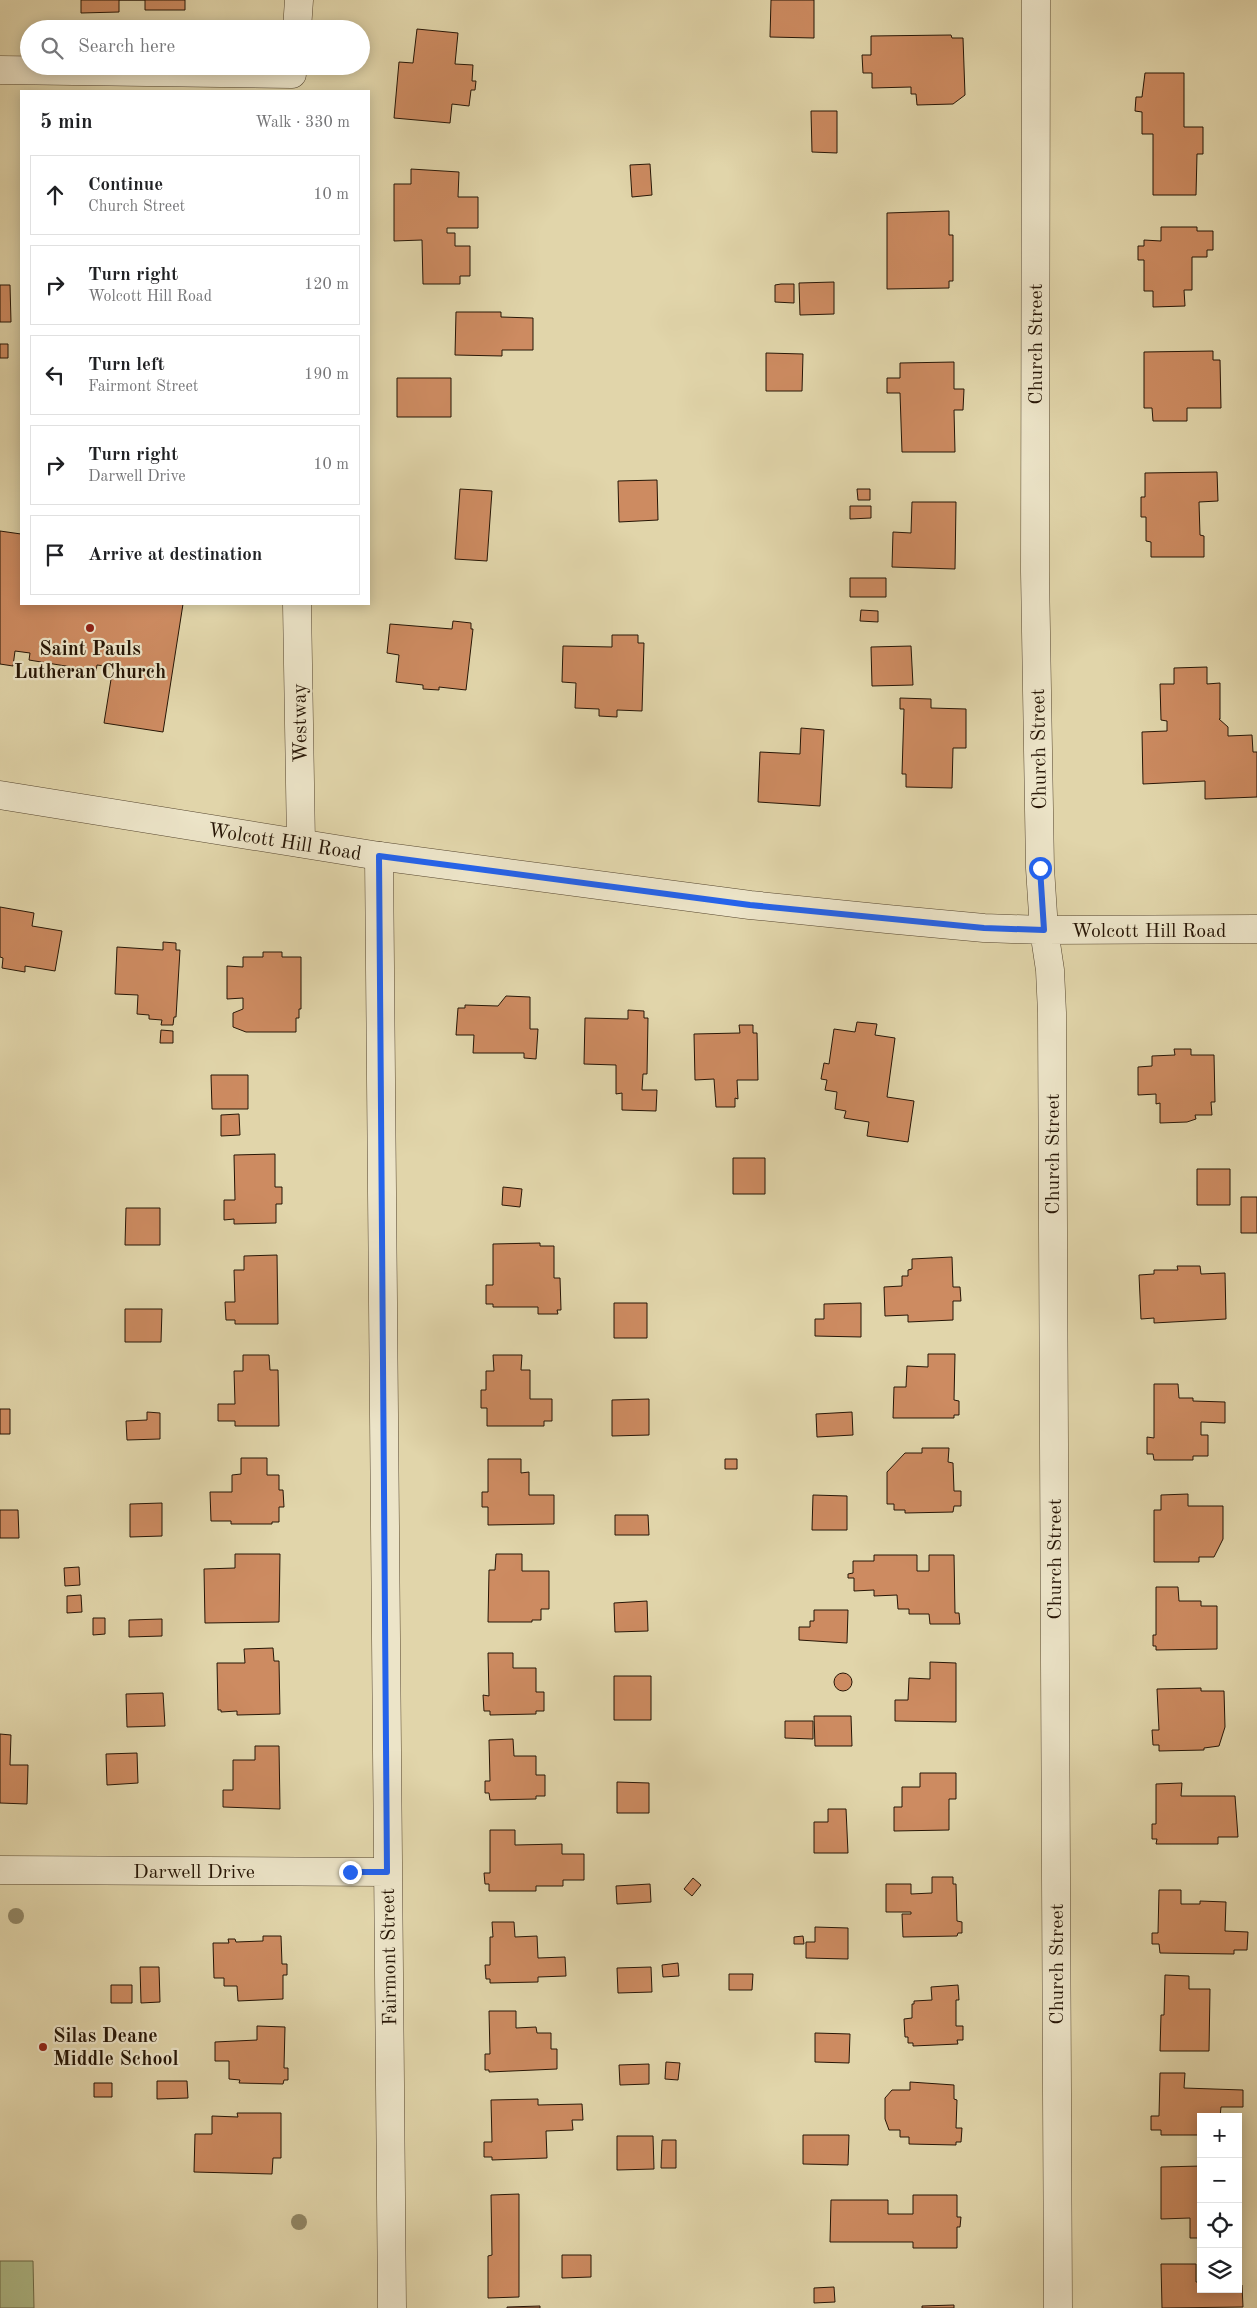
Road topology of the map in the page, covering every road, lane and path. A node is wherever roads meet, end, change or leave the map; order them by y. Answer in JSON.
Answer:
{"nodes":[{"id":1,"x":299,"y":0,"type":"edge"},
{"id":2,"x":1036,"y":0,"type":"edge"},
{"id":3,"x":297,"y":20,"type":"edge"},
{"id":4,"x":0,"y":70,"type":"edge"},
{"id":5,"x":20,"y":70,"type":"edge"},
{"id":6,"x":209,"y":75,"type":"edge"},
{"id":7,"x":292,"y":77,"type":"edge"},
{"id":8,"x":298,"y":605,"type":"edge"},
{"id":9,"x":0,"y":795,"type":"edge"},
{"id":10,"x":301,"y":843,"type":"junction"},
{"id":11,"x":379,"y":856,"type":"junction"},
{"id":12,"x":1044,"y":930,"type":"junction"},
{"id":13,"x":1257,"y":930,"type":"edge"},
{"id":14,"x":0,"y":1870,"type":"edge"},
{"id":15,"x":387,"y":1872,"type":"junction"},
{"id":16,"x":392,"y":2308,"type":"edge"},
{"id":17,"x":1058,"y":2308,"type":"edge"}],
"edges":[{"from":1,"to":3,"type":"street"},
{"from":2,"to":12,"type":"street","name":"Church Street"},
{"from":4,"to":5,"type":"street"},
{"from":6,"to":7,"type":"street"},
{"from":8,"to":10,"type":"street","name":"Westway"},
{"from":9,"to":10,"type":"street","name":"Wolcott Hill Road"},
{"from":10,"to":11,"type":"street","name":"Wolcott Hill Road"},
{"from":11,"to":12,"type":"street","name":"Wolcott Hill Road"},
{"from":11,"to":15,"type":"street","name":"Fairmont Street"},
{"from":12,"to":13,"type":"street","name":"Wolcott Hill Road"},
{"from":12,"to":17,"type":"street","name":"Church Street"},
{"from":14,"to":15,"type":"street","name":"Darwell Drive"},
{"from":15,"to":16,"type":"street","name":"Fairmont Street"}]}
